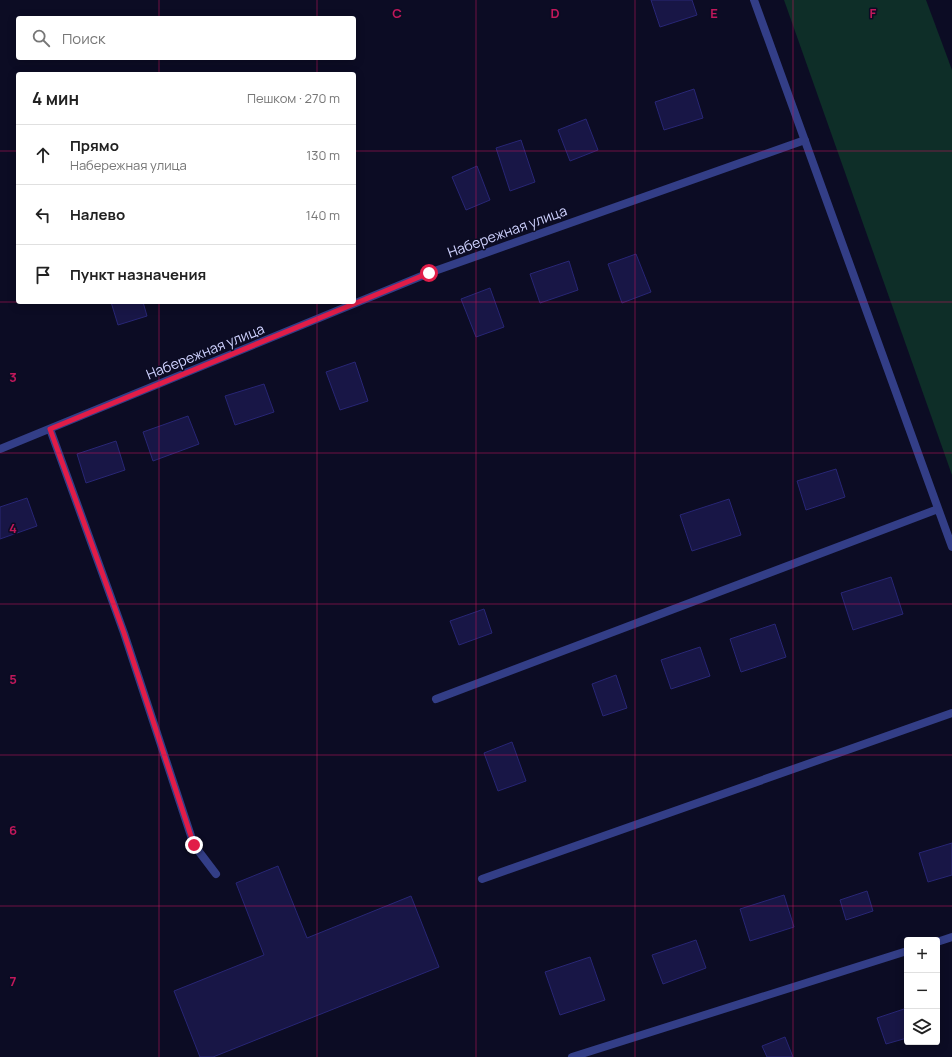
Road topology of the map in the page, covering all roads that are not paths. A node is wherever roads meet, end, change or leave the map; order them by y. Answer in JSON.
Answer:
{"nodes":[{"id":1,"x":754,"y":0,"type":"edge"},
{"id":2,"x":805,"y":140,"type":"junction"},
{"id":3,"x":356,"y":303,"type":"edge"},
{"id":4,"x":354,"y":304,"type":"edge"},
{"id":5,"x":50,"y":429,"type":"junction"},
{"id":6,"x":0,"y":449,"type":"edge"},
{"id":7,"x":938,"y":509,"type":"junction"},
{"id":8,"x":952,"y":547,"type":"edge"},
{"id":9,"x":436,"y":699,"type":"dead end"},
{"id":10,"x":952,"y":713,"type":"edge"},
{"id":11,"x":216,"y":874,"type":"dead end"},
{"id":12,"x":482,"y":879,"type":"dead end"},
{"id":13,"x":952,"y":937,"type":"edge"},
{"id":14,"x":940,"y":941,"type":"edge"},
{"id":15,"x":904,"y":952,"type":"edge"},
{"id":16,"x":572,"y":1057,"type":"edge"}],
"edges":[{"from":1,"to":2,"type":"street"},
{"from":2,"to":3,"type":"street","name":"Набережная улица"},
{"from":2,"to":7,"type":"street"},
{"from":4,"to":5,"type":"street","name":"Набережная улица"},
{"from":5,"to":6,"type":"street","name":"Набережная улица"},
{"from":5,"to":11,"type":"street"},
{"from":7,"to":8,"type":"street"},
{"from":7,"to":9,"type":"street"},
{"from":10,"to":12,"type":"street"},
{"from":13,"to":14,"type":"street"},
{"from":15,"to":16,"type":"street"}]}
